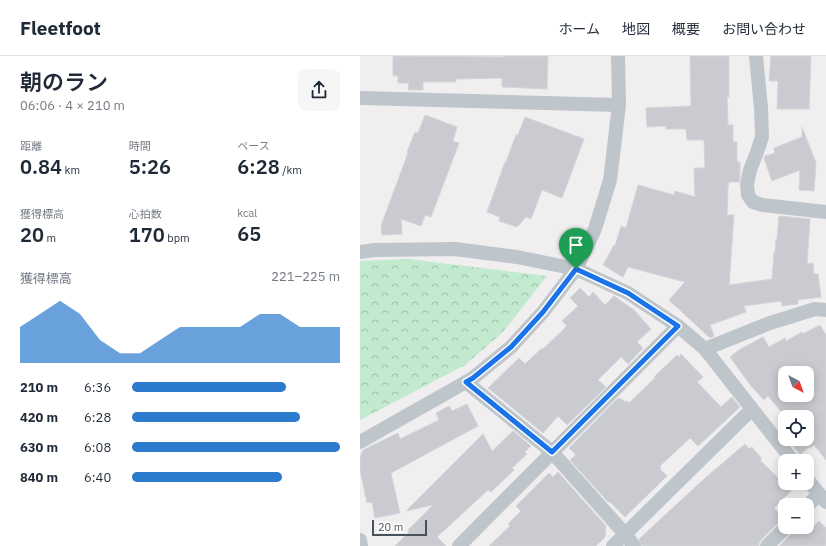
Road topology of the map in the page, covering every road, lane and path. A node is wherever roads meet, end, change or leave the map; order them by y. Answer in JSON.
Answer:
{"nodes":[{"id":1,"x":618,"y":56,"type":"edge"},
{"id":2,"x":756,"y":56,"type":"edge"},
{"id":3,"x":360,"y":98,"type":"edge"},
{"id":4,"x":619,"y":104,"type":"junction"},
{"id":5,"x":826,"y":204,"type":"edge"},
{"id":6,"x":826,"y":212,"type":"edge"},
{"id":7,"x":826,"y":217,"type":"edge"},
{"id":8,"x":360,"y":252,"type":"edge"},
{"id":9,"x":576,"y":269,"type":"junction"},
{"id":10,"x":826,"y":310,"type":"edge"},
{"id":11,"x":678,"y":326,"type":"junction"},
{"id":12,"x":705,"y":349,"type":"junction"},
{"id":13,"x":466,"y":382,"type":"junction"},
{"id":14,"x":752,"y":409,"type":"junction"},
{"id":15,"x":360,"y":442,"type":"edge"},
{"id":16,"x":552,"y":452,"type":"junction"},
{"id":17,"x":787,"y":454,"type":"edge"},
{"id":18,"x":814,"y":488,"type":"edge"},
{"id":19,"x":822,"y":498,"type":"edge"},
{"id":20,"x":625,"y":534,"type":"junction"},
{"id":21,"x":779,"y":534,"type":"edge"},
{"id":22,"x":360,"y":540,"type":"edge"},
{"id":23,"x":361,"y":546,"type":"edge"},
{"id":24,"x":459,"y":546,"type":"edge"},
{"id":25,"x":613,"y":546,"type":"edge"},
{"id":26,"x":634,"y":546,"type":"edge"},
{"id":27,"x":767,"y":546,"type":"edge"}],
"edges":[{"from":1,"to":4,"type":"street"},
{"from":2,"to":6,"type":"street"},
{"from":3,"to":4,"type":"street"},
{"from":4,"to":9,"type":"street"},
{"from":5,"to":6,"type":"street"},
{"from":6,"to":7,"type":"street"},
{"from":8,"to":9,"type":"street"},
{"from":9,"to":11,"type":"street"},
{"from":9,"to":13,"type":"street"},
{"from":10,"to":12,"type":"street"},
{"from":11,"to":12,"type":"street"},
{"from":11,"to":16,"type":"street"},
{"from":12,"to":14,"type":"street"},
{"from":13,"to":15,"type":"street"},
{"from":13,"to":16,"type":"street"},
{"from":14,"to":17,"type":"street"},
{"from":14,"to":20,"type":"street"},
{"from":16,"to":20,"type":"street"},
{"from":16,"to":24,"type":"street"},
{"from":18,"to":19,"type":"street"},
{"from":20,"to":25,"type":"street"},
{"from":20,"to":26,"type":"street"},
{"from":21,"to":27,"type":"street"},
{"from":22,"to":23,"type":"street"}]}
